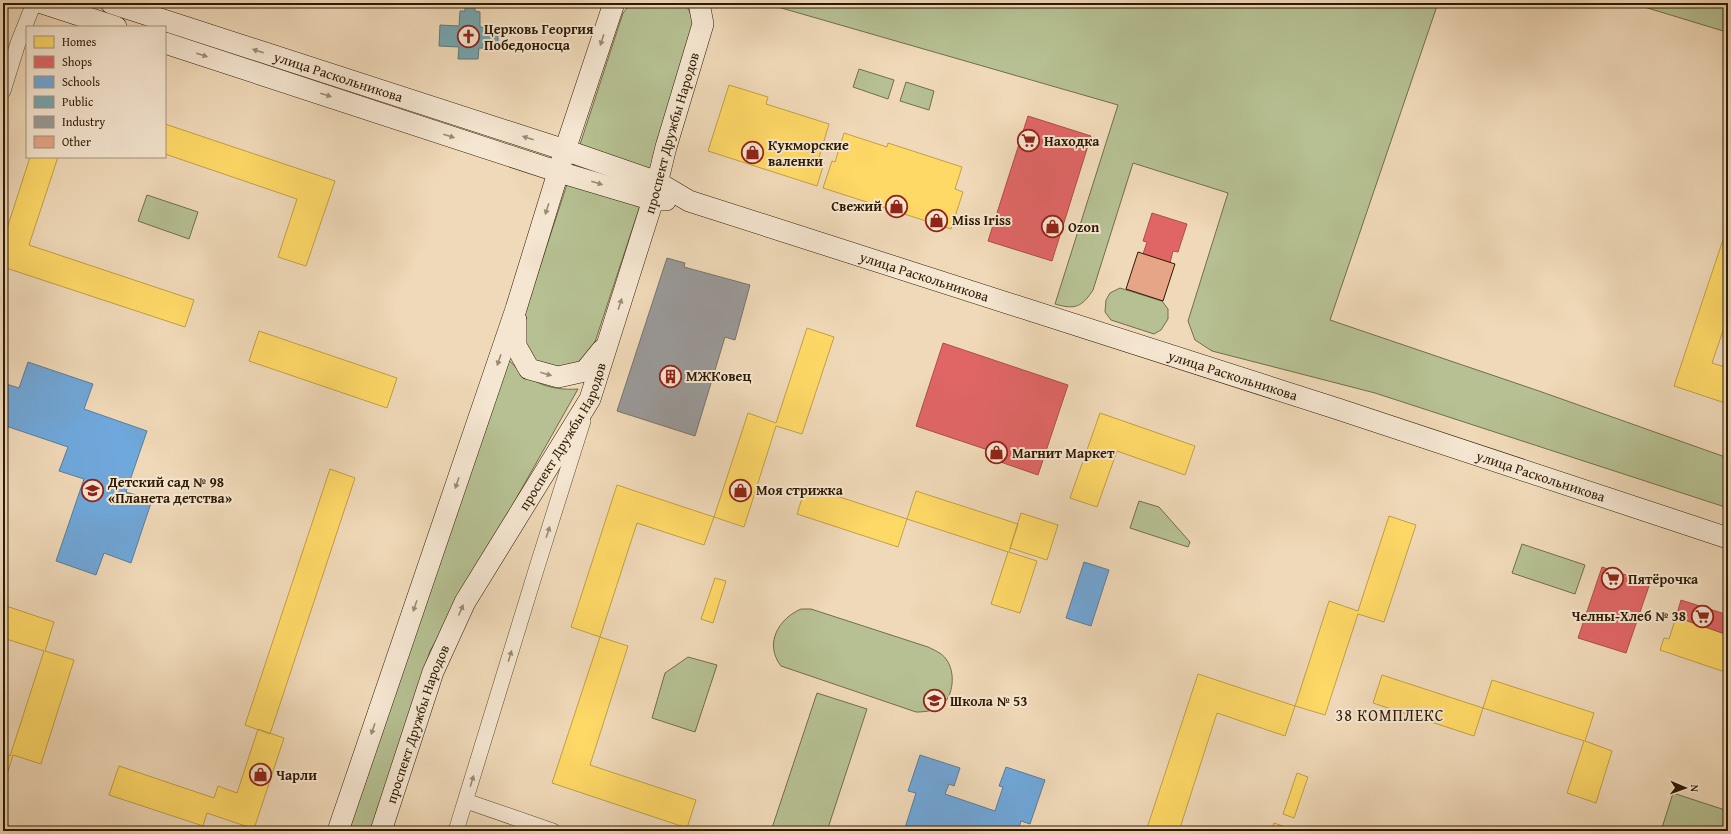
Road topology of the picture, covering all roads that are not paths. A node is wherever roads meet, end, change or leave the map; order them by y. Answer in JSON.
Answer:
{"nodes":[{"id":1,"x":34,"y":3,"type":"edge"},
{"id":2,"x":42,"y":3,"type":"edge"},
{"id":3,"x":111,"y":3,"type":"edge"},
{"id":4,"x":614,"y":3,"type":"edge"},
{"id":5,"x":699,"y":3,"type":"edge"},
{"id":6,"x":113,"y":26,"type":"edge"},
{"id":7,"x":166,"y":43,"type":"edge"},
{"id":8,"x":3,"y":91,"type":"edge"},
{"id":9,"x":565,"y":150,"type":"junction"},
{"id":10,"x":559,"y":172,"type":"junction"},
{"id":11,"x":655,"y":191,"type":"junction"},
{"id":12,"x":516,"y":309,"type":"junction"},
{"id":13,"x":609,"y":342,"type":"junction"},
{"id":14,"x":590,"y":399,"type":"junction"},
{"id":15,"x":1728,"y":538,"type":"edge"},
{"id":16,"x":466,"y":801,"type":"junction"},
{"id":17,"x":338,"y":831,"type":"edge"},
{"id":18,"x":381,"y":831,"type":"edge"},
{"id":19,"x":456,"y":831,"type":"edge"},
{"id":20,"x":553,"y":831,"type":"edge"}],
"edges":[{"from":1,"to":8,"type":"street"},
{"from":2,"to":6,"type":"street"},
{"from":9,"to":3,"type":"street","name":"улица Раскольникова","one_way":true},
{"from":4,"to":9,"type":"street","one_way":true},
{"from":5,"to":11,"type":"street","name":"проспект Дружбы Народов"},
{"from":7,"to":10,"type":"street","name":"улица Раскольникова","one_way":true},
{"from":9,"to":10,"type":"street"},
{"from":9,"to":11,"type":"street","name":"улица Раскольникова"},
{"from":10,"to":11,"type":"street","name":"улица Раскольникова","one_way":true},
{"from":10,"to":12,"type":"street","one_way":true},
{"from":13,"to":11,"type":"street","name":"проспект Дружбы Народов","one_way":true},
{"from":11,"to":15,"type":"street","name":"улица Раскольникова"},
{"from":12,"to":13,"type":"street","one_way":true},
{"from":12,"to":17,"type":"street","one_way":true},
{"from":13,"to":14,"type":"street","name":"проспект Дружбы Народов"},
{"from":16,"to":14,"type":"street","one_way":true},
{"from":18,"to":14,"type":"street","name":"проспект Дружбы Народов","one_way":true},
{"from":16,"to":19,"type":"street"},
{"from":16,"to":20,"type":"street"}]}
